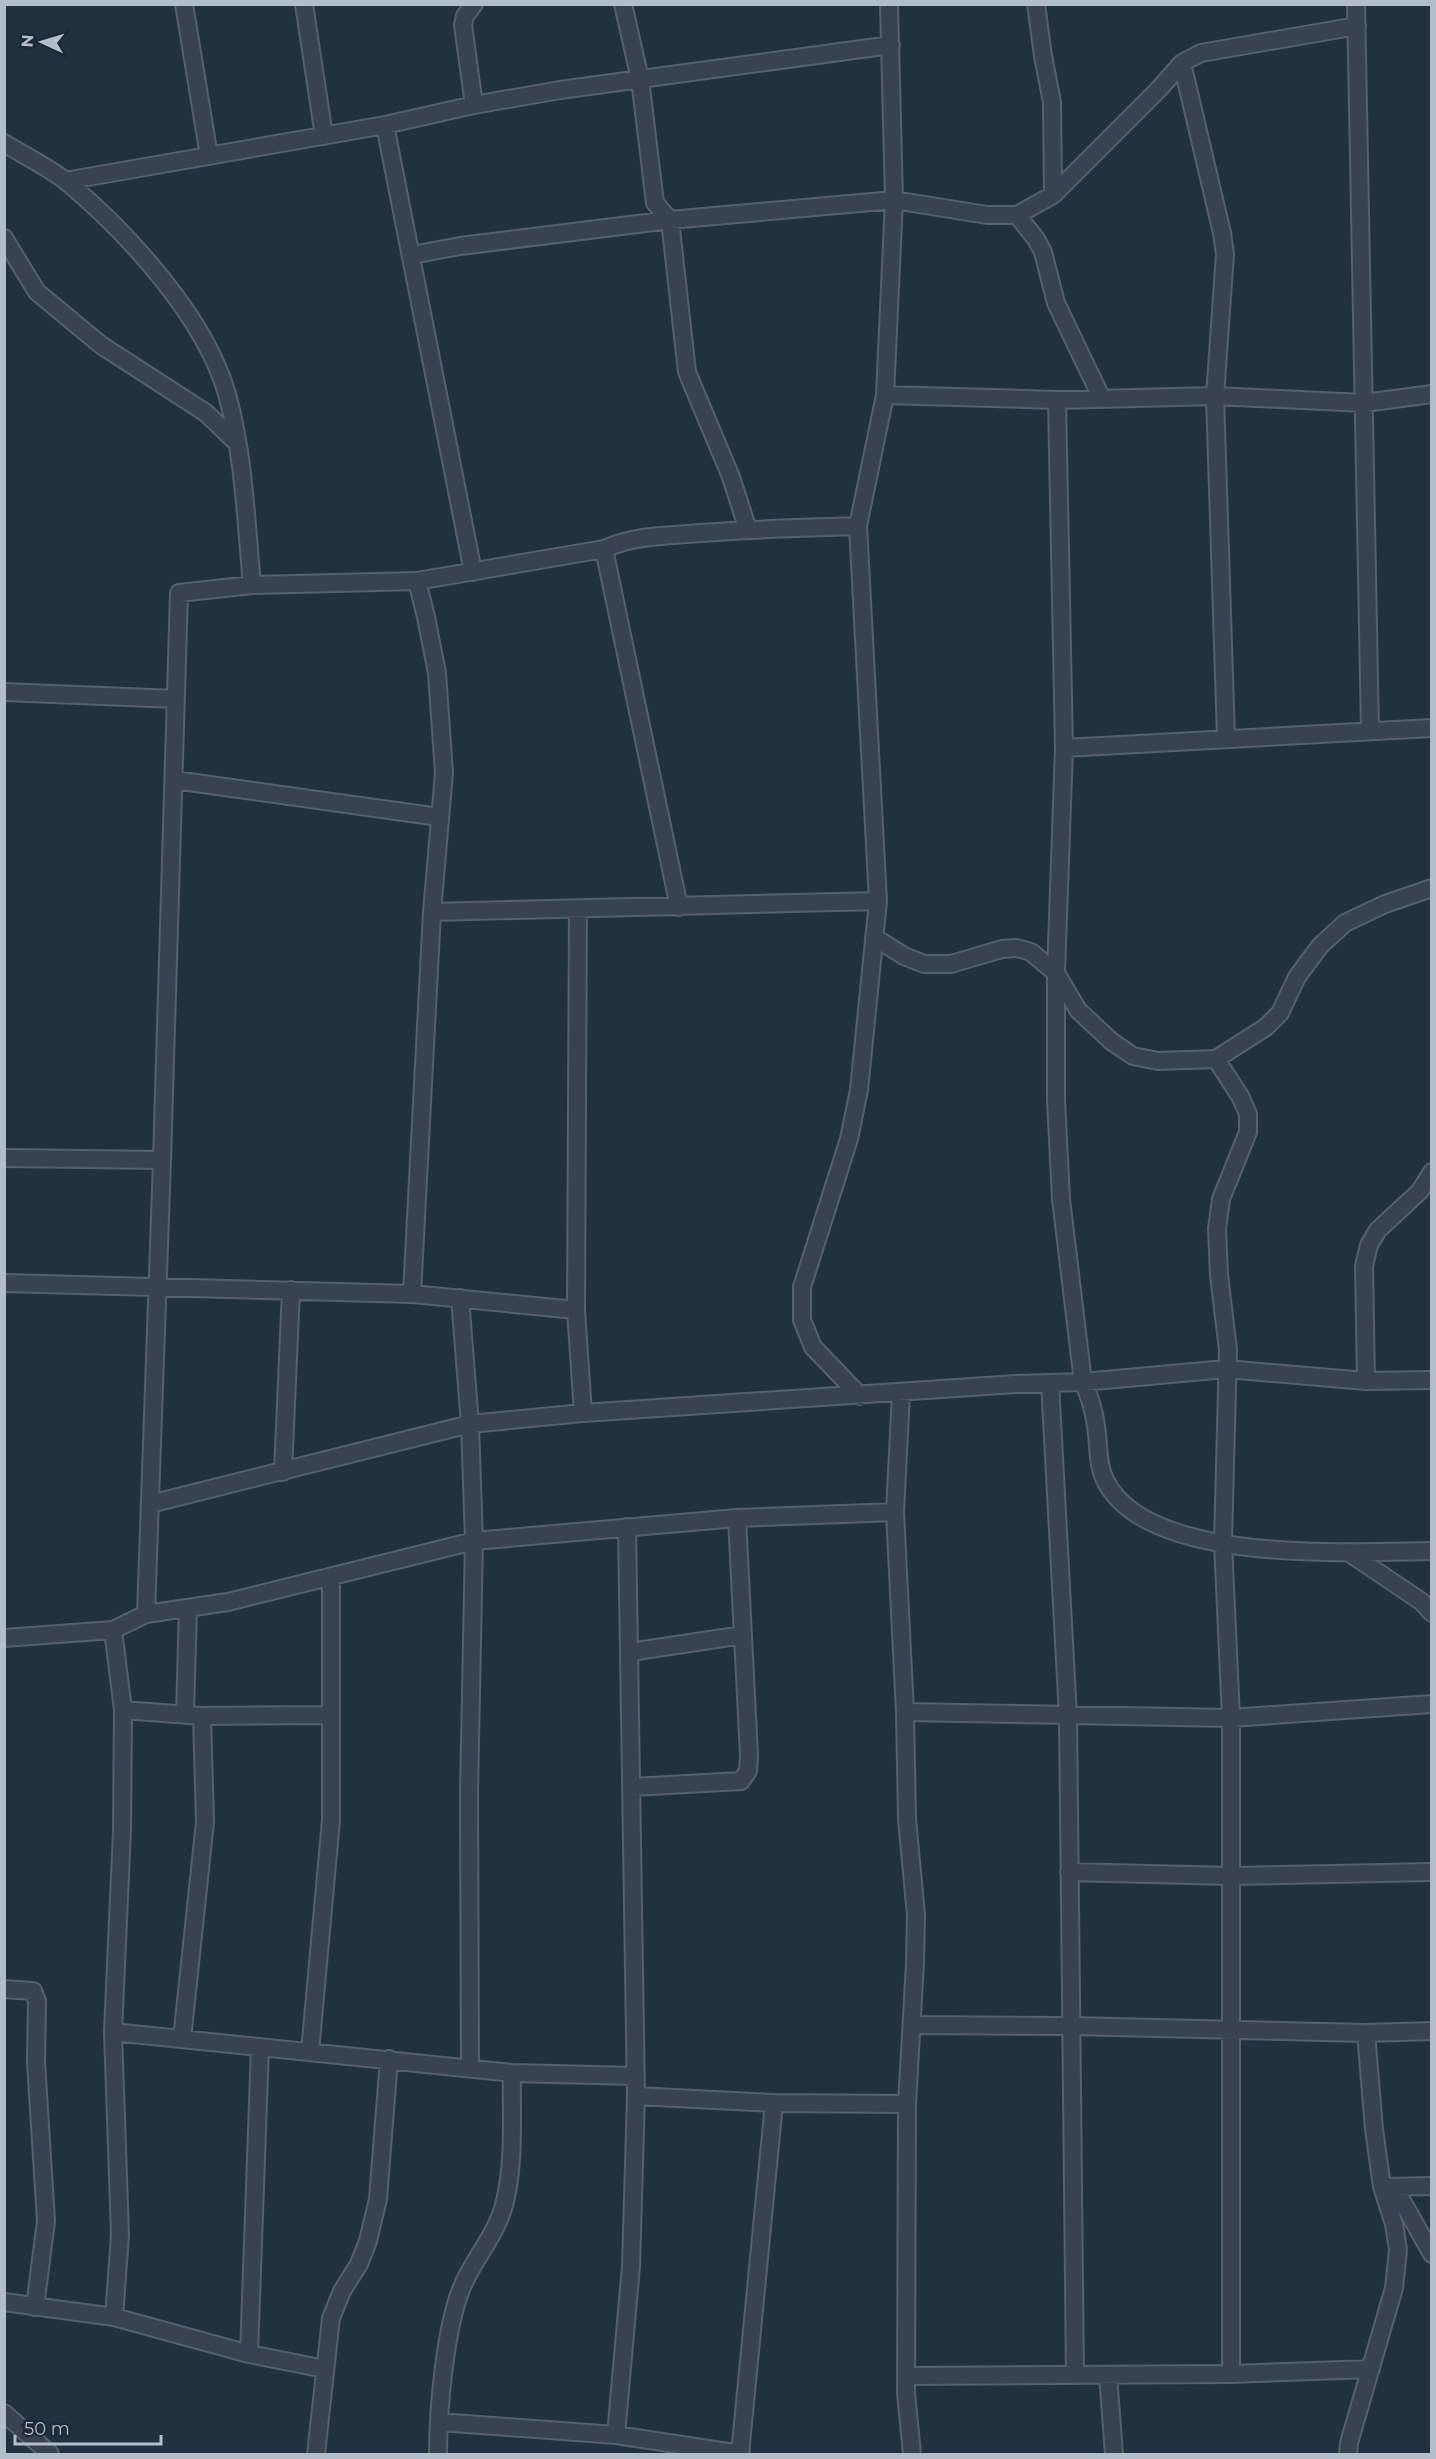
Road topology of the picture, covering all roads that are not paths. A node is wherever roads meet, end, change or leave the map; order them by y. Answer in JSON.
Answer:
{"nodes":[{"id":1,"x":184,"y":4,"type":"edge"},
{"id":2,"x":304,"y":4,"type":"edge"},
{"id":3,"x":474,"y":4,"type":"edge"},
{"id":4,"x":624,"y":4,"type":"edge"},
{"id":5,"x":889,"y":4,"type":"edge"},
{"id":6,"x":1036,"y":4,"type":"edge"},
{"id":7,"x":1356,"y":4,"type":"edge"},
{"id":8,"x":1357,"y":26,"type":"junction"},
{"id":9,"x":891,"y":45,"type":"junction"},
{"id":10,"x":1182,"y":63,"type":"junction"},
{"id":11,"x":640,"y":79,"type":"junction"},
{"id":12,"x":474,"y":105,"type":"junction"},
{"id":13,"x":385,"y":125,"type":"junction"},
{"id":14,"x":324,"y":136,"type":"junction"},
{"id":15,"x":4,"y":143,"type":"edge"},
{"id":16,"x":209,"y":156,"type":"junction"},
{"id":17,"x":65,"y":181,"type":"junction"},
{"id":18,"x":1053,"y":195,"type":"junction"},
{"id":19,"x":894,"y":200,"type":"junction"},
{"id":20,"x":1017,"y":215,"type":"junction"},
{"id":21,"x":670,"y":220,"type":"junction"},
{"id":22,"x":4,"y":238,"type":"edge"},
{"id":23,"x":412,"y":255,"type":"junction"},
{"id":24,"x":1431,"y":394,"type":"edge"},
{"id":25,"x":885,"y":395,"type":"junction"},
{"id":26,"x":1215,"y":396,"type":"junction"},
{"id":27,"x":1102,"y":399,"type":"junction"},
{"id":28,"x":1057,"y":400,"type":"junction"},
{"id":29,"x":1364,"y":403,"type":"junction"},
{"id":30,"x":236,"y":442,"type":"junction"},
{"id":31,"x":858,"y":526,"type":"junction"},
{"id":32,"x":748,"y":530,"type":"junction"},
{"id":33,"x":604,"y":549,"type":"junction"},
{"id":34,"x":473,"y":572,"type":"junction"},
{"id":35,"x":417,"y":581,"type":"junction"},
{"id":36,"x":252,"y":585,"type":"junction"},
{"id":37,"x":4,"y":692,"type":"edge"},
{"id":38,"x":176,"y":699,"type":"junction"},
{"id":39,"x":1431,"y":728,"type":"edge"},
{"id":40,"x":1370,"y":731,"type":"junction"},
{"id":41,"x":1226,"y":738,"type":"junction"},
{"id":42,"x":1064,"y":748,"type":"junction"},
{"id":43,"x":174,"y":780,"type":"junction"},
{"id":44,"x":439,"y":817,"type":"junction"},
{"id":45,"x":1431,"y":888,"type":"edge"},
{"id":46,"x":878,"y":901,"type":"junction"},
{"id":47,"x":679,"y":907,"type":"junction"},
{"id":48,"x":578,"y":909,"type":"junction"},
{"id":49,"x":432,"y":912,"type":"junction"},
{"id":50,"x":874,"y":937,"type":"junction"},
{"id":51,"x":1056,"y":973,"type":"junction"},
{"id":52,"x":1216,"y":1059,"type":"junction"},
{"id":53,"x":4,"y":1158,"type":"edge"},
{"id":54,"x":162,"y":1160,"type":"junction"},
{"id":55,"x":1431,"y":1172,"type":"edge"},
{"id":56,"x":4,"y":1283,"type":"edge"},
{"id":57,"x":158,"y":1286,"type":"junction"},
{"id":58,"x":291,"y":1290,"type":"junction"},
{"id":59,"x":412,"y":1294,"type":"junction"},
{"id":60,"x":460,"y":1298,"type":"junction"},
{"id":61,"x":576,"y":1310,"type":"junction"},
{"id":62,"x":1226,"y":1369,"type":"junction"},
{"id":63,"x":1431,"y":1380,"type":"edge"},
{"id":64,"x":1366,"y":1381,"type":"junction"},
{"id":65,"x":1083,"y":1382,"type":"junction"},
{"id":66,"x":1050,"y":1383,"type":"junction"},
{"id":67,"x":901,"y":1393,"type":"junction"},
{"id":68,"x":860,"y":1396,"type":"junction"},
{"id":69,"x":583,"y":1413,"type":"junction"},
{"id":70,"x":470,"y":1424,"type":"junction"},
{"id":71,"x":283,"y":1472,"type":"junction"},
{"id":72,"x":150,"y":1504,"type":"junction"},
{"id":73,"x":896,"y":1512,"type":"junction"},
{"id":74,"x":737,"y":1518,"type":"junction"},
{"id":75,"x":627,"y":1527,"type":"junction"},
{"id":76,"x":474,"y":1541,"type":"junction"},
{"id":77,"x":1224,"y":1543,"type":"junction"},
{"id":78,"x":1431,"y":1551,"type":"edge"},
{"id":79,"x":1348,"y":1552,"type":"junction"},
{"id":80,"x":331,"y":1577,"type":"junction"},
{"id":81,"x":188,"y":1608,"type":"junction"},
{"id":82,"x":1431,"y":1613,"type":"edge"},
{"id":83,"x":146,"y":1614,"type":"junction"},
{"id":84,"x":113,"y":1630,"type":"junction"},
{"id":85,"x":743,"y":1635,"type":"junction"},
{"id":86,"x":4,"y":1638,"type":"edge"},
{"id":87,"x":630,"y":1652,"type":"junction"},
{"id":88,"x":1431,"y":1704,"type":"edge"},
{"id":89,"x":123,"y":1710,"type":"junction"},
{"id":90,"x":905,"y":1712,"type":"junction"},
{"id":91,"x":331,"y":1714,"type":"junction"},
{"id":92,"x":194,"y":1715,"type":"junction"},
{"id":93,"x":1068,"y":1716,"type":"junction"},
{"id":94,"x":1231,"y":1718,"type":"junction"},
{"id":95,"x":632,"y":1787,"type":"junction"},
{"id":96,"x":1069,"y":1872,"type":"junction"},
{"id":97,"x":1431,"y":1872,"type":"edge"},
{"id":98,"x":1231,"y":1876,"type":"junction"},
{"id":99,"x":4,"y":1989,"type":"edge"},
{"id":100,"x":912,"y":2025,"type":"junction"},
{"id":101,"x":1071,"y":2026,"type":"junction"},
{"id":102,"x":1231,"y":2030,"type":"junction"},
{"id":103,"x":1431,"y":2031,"type":"edge"},
{"id":104,"x":113,"y":2032,"type":"junction"},
{"id":105,"x":1366,"y":2033,"type":"junction"},
{"id":106,"x":182,"y":2040,"type":"junction"},
{"id":107,"x":260,"y":2047,"type":"junction"},
{"id":108,"x":310,"y":2052,"type":"junction"},
{"id":109,"x":389,"y":2059,"type":"junction"},
{"id":110,"x":470,"y":2069,"type":"junction"},
{"id":111,"x":513,"y":2073,"type":"junction"},
{"id":112,"x":636,"y":2076,"type":"junction"},
{"id":113,"x":636,"y":2096,"type":"junction"},
{"id":114,"x":774,"y":2103,"type":"junction"},
{"id":115,"x":907,"y":2104,"type":"junction"},
{"id":116,"x":1431,"y":2186,"type":"edge"},
{"id":117,"x":1388,"y":2187,"type":"junction"},
{"id":118,"x":1431,"y":2254,"type":"edge"},
{"id":119,"x":4,"y":2302,"type":"edge"},
{"id":120,"x":35,"y":2307,"type":"junction"},
{"id":121,"x":114,"y":2317,"type":"junction"},
{"id":122,"x":249,"y":2355,"type":"junction"},
{"id":123,"x":1371,"y":2368,"type":"junction"},
{"id":124,"x":325,"y":2369,"type":"junction"},
{"id":125,"x":1231,"y":2374,"type":"junction"},
{"id":126,"x":1075,"y":2375,"type":"junction"},
{"id":127,"x":1108,"y":2375,"type":"junction"},
{"id":128,"x":906,"y":2376,"type":"junction"},
{"id":129,"x":4,"y":2413,"type":"edge"},
{"id":130,"x":440,"y":2422,"type":"junction"},
{"id":131,"x":616,"y":2435,"type":"junction"},
{"id":132,"x":50,"y":2454,"type":"edge"},
{"id":133,"x":316,"y":2454,"type":"edge"},
{"id":134,"x":438,"y":2454,"type":"edge"},
{"id":135,"x":740,"y":2454,"type":"edge"},
{"id":136,"x":912,"y":2454,"type":"edge"},
{"id":137,"x":1114,"y":2454,"type":"edge"},
{"id":138,"x":1348,"y":2454,"type":"edge"}],
"edges":[{"from":1,"to":16,"type":"street"},
{"from":2,"to":14,"type":"street"},
{"from":3,"to":12,"type":"street"},
{"from":4,"to":11,"type":"street"},
{"from":5,"to":9,"type":"street"},
{"from":6,"to":18,"type":"street"},
{"from":7,"to":8,"type":"street"},
{"from":8,"to":10,"type":"street"},
{"from":8,"to":29,"type":"street"},
{"from":9,"to":11,"type":"street"},
{"from":9,"to":19,"type":"street"},
{"from":10,"to":18,"type":"street"},
{"from":10,"to":26,"type":"street"},
{"from":11,"to":12,"type":"street"},
{"from":11,"to":21,"type":"street"},
{"from":12,"to":13,"type":"street"},
{"from":13,"to":14,"type":"street"},
{"from":13,"to":23,"type":"street"},
{"from":14,"to":16,"type":"street"},
{"from":15,"to":17,"type":"street"},
{"from":16,"to":17,"type":"street"},
{"from":17,"to":30,"type":"street"},
{"from":18,"to":20,"type":"street"},
{"from":19,"to":20,"type":"street"},
{"from":19,"to":21,"type":"street"},
{"from":19,"to":25,"type":"street"},
{"from":20,"to":27,"type":"street"},
{"from":21,"to":23,"type":"street"},
{"from":21,"to":32,"type":"street"},
{"from":22,"to":30,"type":"street"},
{"from":23,"to":34,"type":"street"},
{"from":24,"to":29,"type":"street"},
{"from":25,"to":28,"type":"street"},
{"from":25,"to":31,"type":"street"},
{"from":26,"to":27,"type":"street"},
{"from":26,"to":29,"type":"street"},
{"from":26,"to":41,"type":"street"},
{"from":27,"to":28,"type":"street"},
{"from":28,"to":42,"type":"street"},
{"from":29,"to":40,"type":"street"},
{"from":30,"to":36,"type":"street"},
{"from":31,"to":32,"type":"street"},
{"from":31,"to":46,"type":"street"},
{"from":32,"to":33,"type":"street"},
{"from":33,"to":34,"type":"street"},
{"from":33,"to":47,"type":"street"},
{"from":34,"to":35,"type":"street"},
{"from":35,"to":36,"type":"street"},
{"from":35,"to":44,"type":"street"},
{"from":36,"to":38,"type":"street"},
{"from":37,"to":38,"type":"street"},
{"from":38,"to":43,"type":"street"},
{"from":39,"to":40,"type":"street"},
{"from":40,"to":41,"type":"street"},
{"from":41,"to":42,"type":"street"},
{"from":42,"to":51,"type":"street"},
{"from":43,"to":44,"type":"street"},
{"from":43,"to":54,"type":"street"},
{"from":44,"to":49,"type":"street"},
{"from":45,"to":52,"type":"street"},
{"from":46,"to":47,"type":"street"},
{"from":46,"to":50,"type":"street"},
{"from":47,"to":48,"type":"street"},
{"from":48,"to":49,"type":"street"},
{"from":48,"to":61,"type":"street"},
{"from":49,"to":59,"type":"street"},
{"from":50,"to":51,"type":"street"},
{"from":50,"to":68,"type":"street"},
{"from":51,"to":52,"type":"street"},
{"from":51,"to":65,"type":"street"},
{"from":52,"to":62,"type":"street"},
{"from":53,"to":54,"type":"street"},
{"from":54,"to":57,"type":"street"},
{"from":55,"to":64,"type":"street"},
{"from":56,"to":57,"type":"street"},
{"from":57,"to":58,"type":"street"},
{"from":57,"to":72,"type":"street"},
{"from":58,"to":59,"type":"street"},
{"from":58,"to":71,"type":"street"},
{"from":59,"to":60,"type":"street"},
{"from":60,"to":61,"type":"street"},
{"from":60,"to":70,"type":"street"},
{"from":61,"to":69,"type":"street"},
{"from":62,"to":64,"type":"street"},
{"from":62,"to":65,"type":"street"},
{"from":62,"to":77,"type":"street"},
{"from":63,"to":64,"type":"street"},
{"from":65,"to":66,"type":"street"},
{"from":65,"to":77,"type":"street"},
{"from":66,"to":67,"type":"street"},
{"from":66,"to":93,"type":"street"},
{"from":67,"to":68,"type":"street"},
{"from":67,"to":73,"type":"street"},
{"from":68,"to":69,"type":"street"},
{"from":69,"to":70,"type":"street"},
{"from":70,"to":71,"type":"street"},
{"from":70,"to":76,"type":"street"},
{"from":71,"to":72,"type":"street"},
{"from":72,"to":83,"type":"street"},
{"from":73,"to":74,"type":"street"},
{"from":73,"to":90,"type":"street"},
{"from":74,"to":75,"type":"street"},
{"from":74,"to":85,"type":"street"},
{"from":75,"to":76,"type":"street"},
{"from":75,"to":87,"type":"street"},
{"from":76,"to":80,"type":"street"},
{"from":76,"to":110,"type":"street"},
{"from":77,"to":79,"type":"street"},
{"from":77,"to":94,"type":"street"},
{"from":78,"to":79,"type":"street"},
{"from":79,"to":82,"type":"street"},
{"from":80,"to":81,"type":"street"},
{"from":80,"to":91,"type":"street"},
{"from":81,"to":83,"type":"street"},
{"from":81,"to":92,"type":"street"},
{"from":83,"to":84,"type":"street"},
{"from":84,"to":86,"type":"street"},
{"from":84,"to":89,"type":"street"},
{"from":85,"to":87,"type":"street"},
{"from":85,"to":95,"type":"street"},
{"from":87,"to":95,"type":"street"},
{"from":88,"to":94,"type":"street"},
{"from":89,"to":92,"type":"street"},
{"from":89,"to":104,"type":"street"},
{"from":90,"to":93,"type":"street"},
{"from":90,"to":100,"type":"street"},
{"from":91,"to":92,"type":"street"},
{"from":91,"to":108,"type":"street"},
{"from":92,"to":106,"type":"street"},
{"from":93,"to":94,"type":"street"},
{"from":93,"to":96,"type":"street"},
{"from":94,"to":98,"type":"street"},
{"from":95,"to":112,"type":"street"},
{"from":96,"to":98,"type":"street"},
{"from":96,"to":101,"type":"street"},
{"from":97,"to":98,"type":"street"},
{"from":98,"to":102,"type":"street"},
{"from":99,"to":120,"type":"street"},
{"from":100,"to":101,"type":"street"},
{"from":100,"to":115,"type":"street"},
{"from":101,"to":102,"type":"street"},
{"from":101,"to":126,"type":"street"},
{"from":102,"to":105,"type":"street"},
{"from":102,"to":125,"type":"street"},
{"from":103,"to":105,"type":"street"},
{"from":104,"to":106,"type":"street"},
{"from":104,"to":121,"type":"street"},
{"from":105,"to":117,"type":"street"},
{"from":106,"to":107,"type":"street"},
{"from":107,"to":108,"type":"street"},
{"from":107,"to":122,"type":"street"},
{"from":108,"to":109,"type":"street"},
{"from":109,"to":110,"type":"street"},
{"from":109,"to":124,"type":"street"},
{"from":110,"to":111,"type":"street"},
{"from":111,"to":112,"type":"street"},
{"from":111,"to":130,"type":"street"},
{"from":112,"to":113,"type":"street"},
{"from":113,"to":114,"type":"street"},
{"from":113,"to":131,"type":"street"},
{"from":114,"to":115,"type":"street"},
{"from":114,"to":135,"type":"street"},
{"from":115,"to":128,"type":"street"},
{"from":116,"to":117,"type":"street"},
{"from":117,"to":118,"type":"street"},
{"from":117,"to":123,"type":"street"},
{"from":119,"to":120,"type":"street"},
{"from":120,"to":121,"type":"street"},
{"from":121,"to":122,"type":"street"},
{"from":122,"to":124,"type":"street"},
{"from":123,"to":125,"type":"street"},
{"from":123,"to":138,"type":"street"},
{"from":124,"to":133,"type":"street"},
{"from":125,"to":127,"type":"street"},
{"from":126,"to":127,"type":"street"},
{"from":126,"to":128,"type":"street"},
{"from":127,"to":137,"type":"street"},
{"from":128,"to":136,"type":"street"},
{"from":129,"to":132,"type":"street"},
{"from":130,"to":131,"type":"street"},
{"from":130,"to":134,"type":"street"},
{"from":131,"to":135,"type":"street"}]}
